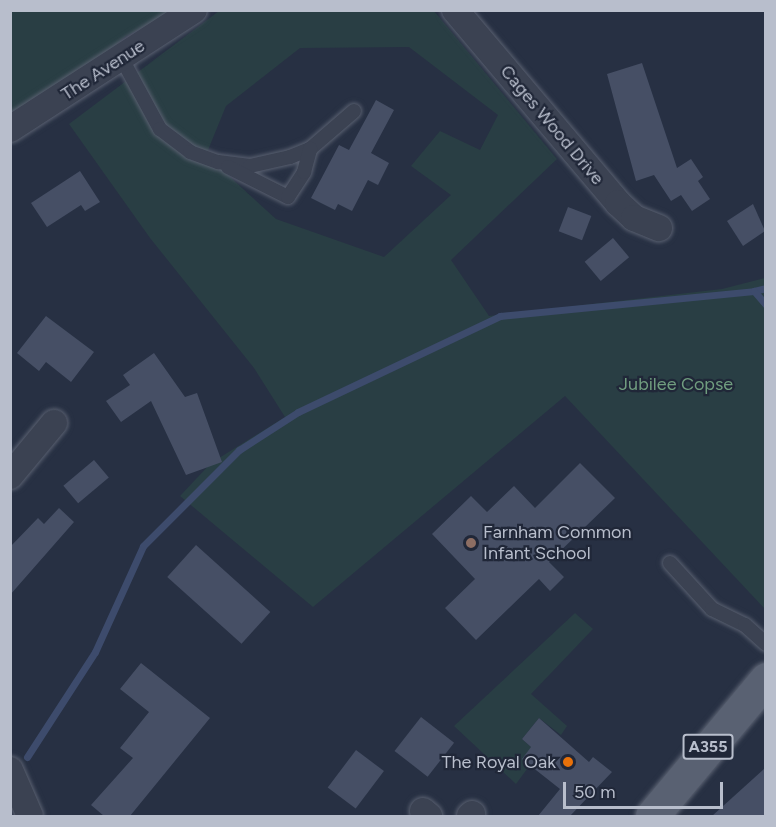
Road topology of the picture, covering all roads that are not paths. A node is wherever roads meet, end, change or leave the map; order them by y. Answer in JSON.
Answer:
{"nodes":[{"id":1,"x":194,"y":10,"type":"edge"},
{"id":2,"x":455,"y":10,"type":"edge"},
{"id":3,"x":122,"y":59,"type":"junction"},
{"id":4,"x":354,"y":111,"type":"dead end"},
{"id":5,"x":10,"y":129,"type":"edge"},
{"id":6,"x":310,"y":149,"type":"junction"},
{"id":7,"x":218,"y":162,"type":"junction"},
{"id":8,"x":658,"y":228,"type":"dead end"},
{"id":9,"x":54,"y":423,"type":"dead end"},
{"id":10,"x":10,"y":476,"type":"edge"},
{"id":11,"x":670,"y":563,"type":"dead end"},
{"id":12,"x":765,"y":644,"type":"edge"},
{"id":13,"x":765,"y":679,"type":"edge"},
{"id":14,"x":10,"y":770,"type":"edge"},
{"id":15,"x":30,"y":816,"type":"edge"},
{"id":16,"x":652,"y":816,"type":"edge"}],
"edges":[{"from":1,"to":3,"type":"street","name":"The Avenue"},
{"from":2,"to":8,"type":"street","name":"Cages Wood Drive"},
{"from":3,"to":5,"type":"street","name":"The Avenue"},
{"from":3,"to":7,"type":"lane"},
{"from":4,"to":6,"type":"lane"},
{"from":6,"to":7,"type":"lane"},
{"from":6,"to":7,"type":"lane"},
{"from":9,"to":10,"type":"street"},
{"from":11,"to":12,"type":"lane"},
{"from":13,"to":16,"type":"main road","number":"A355"},
{"from":14,"to":15,"type":"street"}]}
